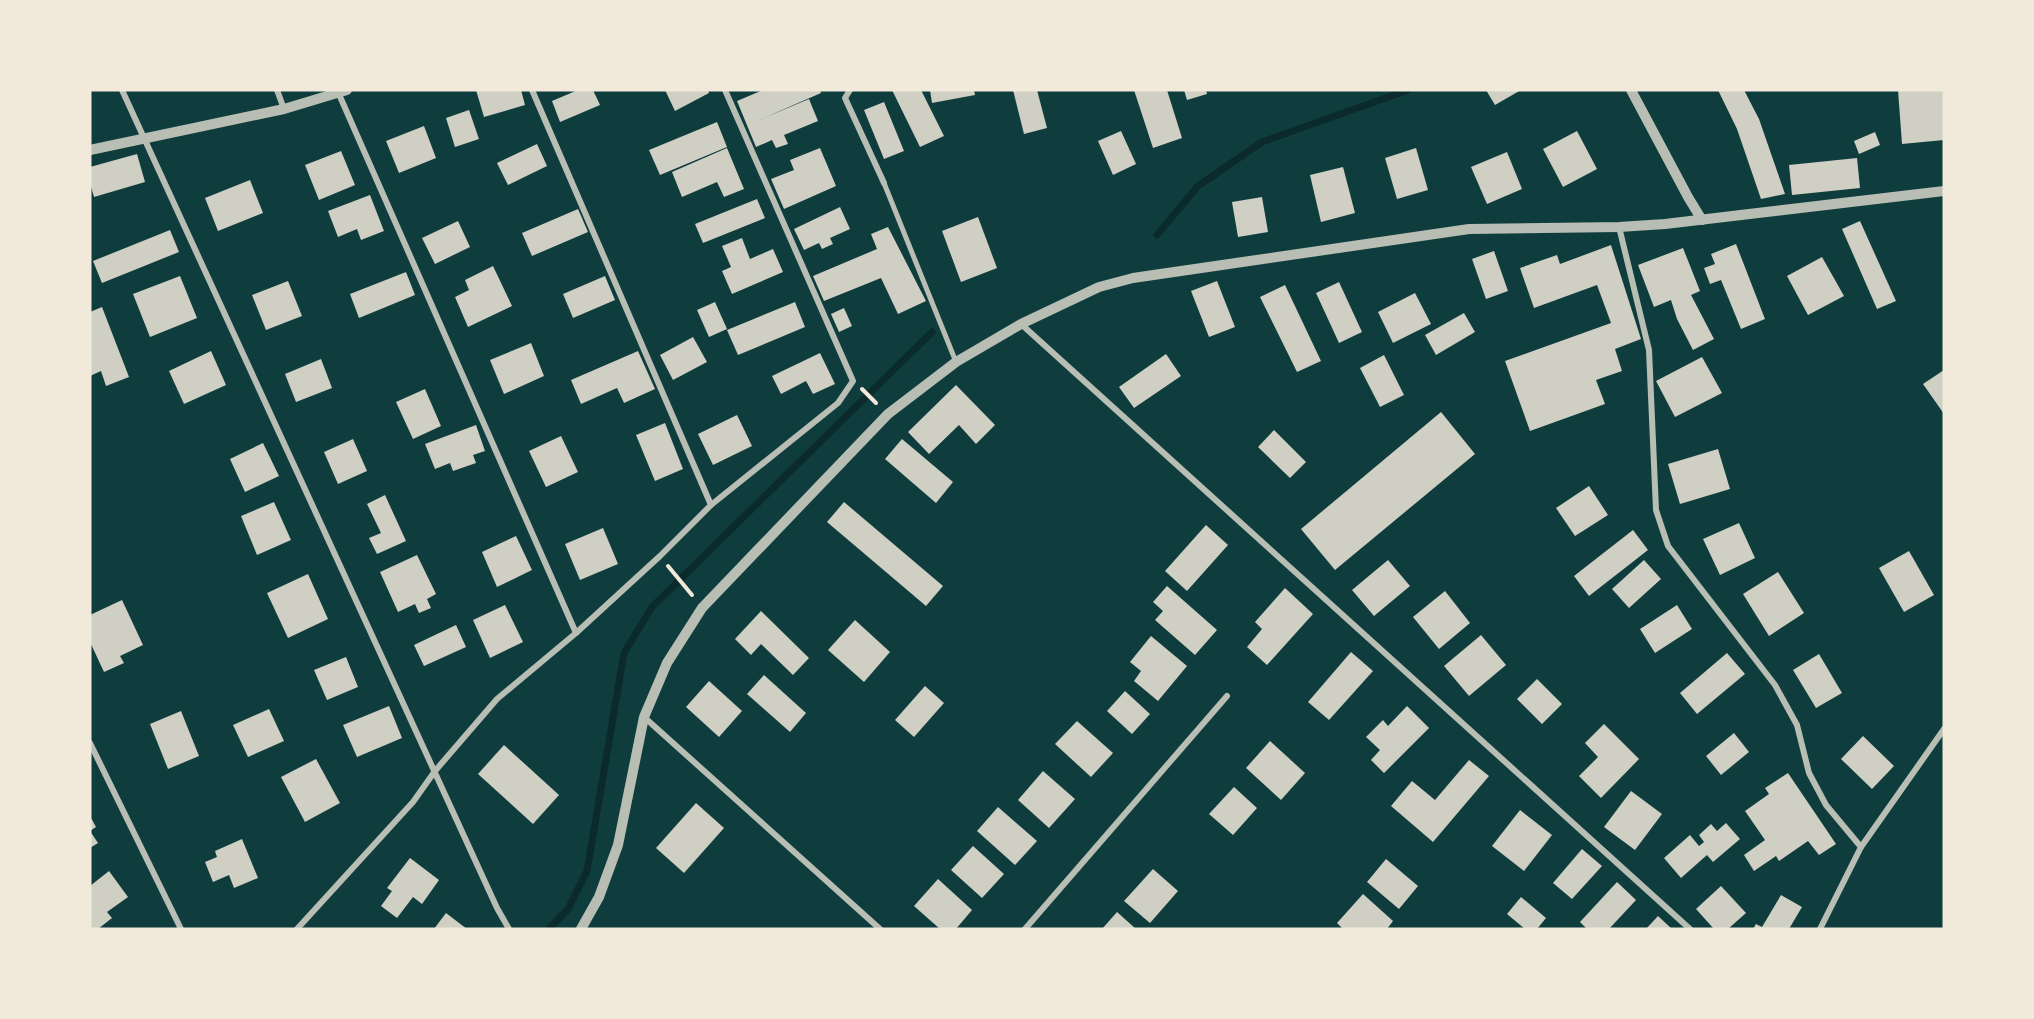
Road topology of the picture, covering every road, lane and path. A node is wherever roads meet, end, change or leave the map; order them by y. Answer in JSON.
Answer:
{"nodes":[{"id":1,"x":122,"y":90,"type":"edge"},
{"id":2,"x":276,"y":90,"type":"edge"},
{"id":3,"x":532,"y":90,"type":"edge"},
{"id":4,"x":725,"y":90,"type":"edge"},
{"id":5,"x":850,"y":90,"type":"edge"},
{"id":6,"x":1631,"y":90,"type":"edge"},
{"id":7,"x":343,"y":91,"type":"edge"},
{"id":8,"x":284,"y":109,"type":"junction"},
{"id":9,"x":144,"y":139,"type":"junction"},
{"id":10,"x":90,"y":150,"type":"edge"},
{"id":11,"x":884,"y":183,"type":"joint"},
{"id":12,"x":1944,"y":191,"type":"edge"},
{"id":13,"x":1702,"y":220,"type":"junction"},
{"id":14,"x":1619,"y":226,"type":"junction"},
{"id":15,"x":1022,"y":324,"type":"junction"},
{"id":16,"x":956,"y":362,"type":"junction"},
{"id":17,"x":853,"y":381,"type":"junction"},
{"id":18,"x":888,"y":414,"type":"junction"},
{"id":19,"x":711,"y":505,"type":"junction"},
{"id":20,"x":660,"y":556,"type":"junction"},
{"id":21,"x":687,"y":590,"type":"dead end"},
{"id":22,"x":576,"y":633,"type":"junction"},
{"id":23,"x":1227,"y":696,"type":"dead end"},
{"id":24,"x":644,"y":717,"type":"junction"},
{"id":25,"x":1944,"y":729,"type":"edge"},
{"id":26,"x":90,"y":743,"type":"edge"},
{"id":27,"x":435,"y":771,"type":"junction"},
{"id":28,"x":1861,"y":847,"type":"junction"},
{"id":29,"x":181,"y":929,"type":"edge"},
{"id":30,"x":297,"y":929,"type":"edge"},
{"id":31,"x":509,"y":929,"type":"edge"},
{"id":32,"x":581,"y":929,"type":"edge"},
{"id":33,"x":880,"y":929,"type":"edge"},
{"id":34,"x":1025,"y":929,"type":"edge"},
{"id":35,"x":1690,"y":929,"type":"edge"},
{"id":36,"x":1820,"y":929,"type":"edge"}],
"edges":[{"from":1,"to":9,"type":"street"},
{"from":2,"to":8,"type":"street"},
{"from":3,"to":19,"type":"street"},
{"from":4,"to":17,"type":"street"},
{"from":5,"to":11,"type":"street"},
{"from":6,"to":13,"type":"street"},
{"from":7,"to":8,"type":"street"},
{"from":7,"to":22,"type":"street"},
{"from":8,"to":9,"type":"street"},
{"from":9,"to":10,"type":"street"},
{"from":9,"to":27,"type":"street"},
{"from":11,"to":16,"type":"street"},
{"from":12,"to":13,"type":"street"},
{"from":13,"to":14,"type":"street"},
{"from":14,"to":15,"type":"street"},
{"from":14,"to":28,"type":"street"},
{"from":15,"to":16,"type":"street"},
{"from":15,"to":35,"type":"street"},
{"from":16,"to":18,"type":"street"},
{"from":17,"to":18,"type":"path"},
{"from":17,"to":19,"type":"street"},
{"from":18,"to":24,"type":"street"},
{"from":19,"to":20,"type":"street"},
{"from":20,"to":21,"type":"path"},
{"from":20,"to":22,"type":"street"},
{"from":22,"to":27,"type":"street"},
{"from":23,"to":34,"type":"street"},
{"from":24,"to":32,"type":"street"},
{"from":24,"to":33,"type":"street"},
{"from":25,"to":28,"type":"street"},
{"from":26,"to":29,"type":"street"},
{"from":27,"to":30,"type":"street"},
{"from":27,"to":31,"type":"street"},
{"from":28,"to":36,"type":"street"}]}
